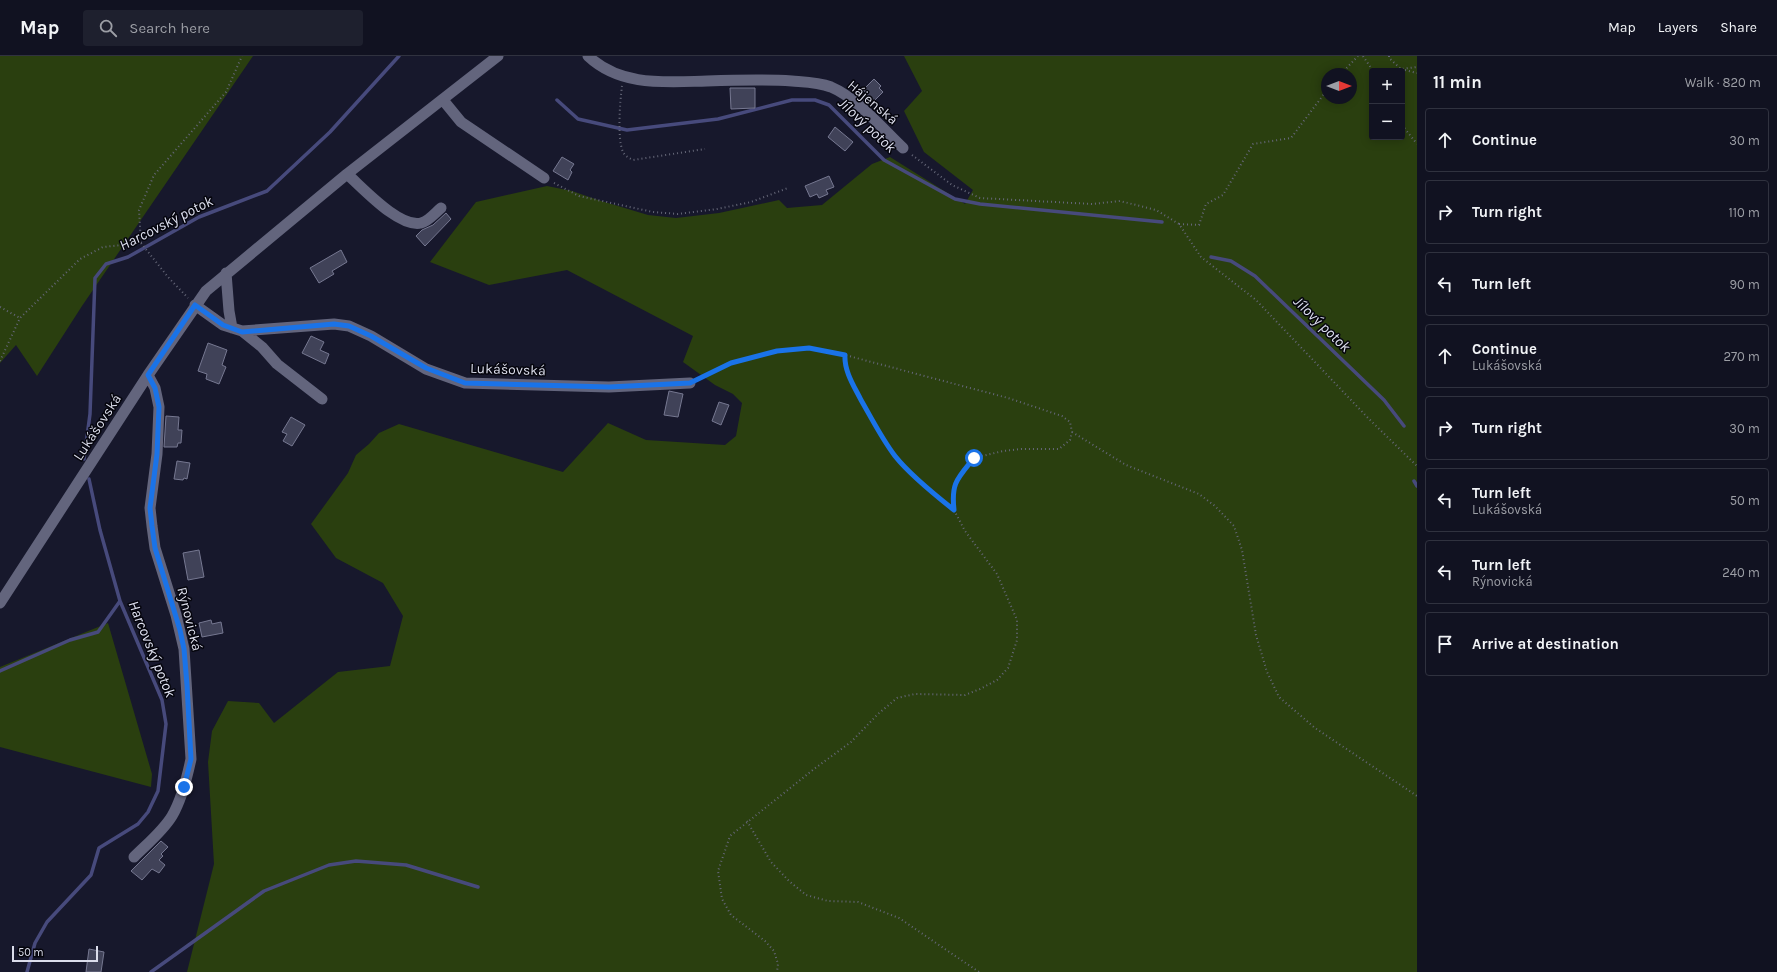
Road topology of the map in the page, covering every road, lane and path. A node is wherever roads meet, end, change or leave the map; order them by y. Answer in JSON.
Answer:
{"nodes":[{"id":1,"x":242,"y":56,"type":"edge"},
{"id":2,"x":498,"y":56,"type":"edge"},
{"id":3,"x":588,"y":56,"type":"edge"},
{"id":4,"x":1358,"y":56,"type":"edge"},
{"id":5,"x":1363,"y":56,"type":"edge"},
{"id":6,"x":1389,"y":56,"type":"edge"},
{"id":7,"x":1417,"y":67,"type":"edge"},
{"id":8,"x":1347,"y":68,"type":"edge"},
{"id":9,"x":1371,"y":68,"type":"edge"},
{"id":10,"x":1400,"y":68,"type":"edge"},
{"id":11,"x":1405,"y":68,"type":"edge"},
{"id":12,"x":1405,"y":70,"type":"edge"},
{"id":13,"x":1417,"y":73,"type":"edge"},
{"id":14,"x":624,"y":77,"type":"junction"},
{"id":15,"x":1321,"y":98,"type":"edge"},
{"id":16,"x":443,"y":100,"type":"junction"},
{"id":17,"x":1405,"y":129,"type":"edge"},
{"id":18,"x":1417,"y":144,"type":"edge"},
{"id":19,"x":903,"y":148,"type":"joint"},
{"id":20,"x":705,"y":149,"type":"dead end"},
{"id":21,"x":347,"y":174,"type":"junction"},
{"id":22,"x":544,"y":178,"type":"joint"},
{"id":23,"x":788,"y":188,"type":"dead end"},
{"id":24,"x":441,"y":208,"type":"dead end"},
{"id":25,"x":1179,"y":224,"type":"junction"},
{"id":26,"x":141,"y":242,"type":"junction"},
{"id":27,"x":226,"y":273,"type":"junction"},
{"id":28,"x":195,"y":305,"type":"junction"},
{"id":29,"x":0,"y":307,"type":"edge"},
{"id":30,"x":20,"y":318,"type":"junction"},
{"id":31,"x":237,"y":330,"type":"junction"},
{"id":32,"x":845,"y":355,"type":"junction"},
{"id":33,"x":0,"y":361,"type":"edge"},
{"id":34,"x":148,"y":375,"type":"junction"},
{"id":35,"x":690,"y":383,"type":"joint"},
{"id":36,"x":322,"y":399,"type":"dead end"},
{"id":37,"x":1072,"y":432,"type":"junction"},
{"id":38,"x":1417,"y":466,"type":"edge"},
{"id":39,"x":954,"y":510,"type":"junction"},
{"id":40,"x":0,"y":603,"type":"edge"},
{"id":41,"x":1417,"y":796,"type":"edge"},
{"id":42,"x":747,"y":821,"type":"junction"},
{"id":43,"x":134,"y":857,"type":"dead end"},
{"id":44,"x":777,"y":972,"type":"edge"},
{"id":45,"x":979,"y":972,"type":"edge"}],
"edges":[{"from":1,"to":26,"type":"path"},
{"from":2,"to":16,"type":"street","name":"Lukášovská"},
{"from":3,"to":14,"type":"street","name":"Hájenská"},
{"from":4,"to":8,"type":"path"},
{"from":5,"to":9,"type":"path"},
{"from":6,"to":10,"type":"path"},
{"from":7,"to":11,"type":"path"},
{"from":12,"to":13,"type":"path"},
{"from":14,"to":19,"type":"street","name":"Hájenská"},
{"from":14,"to":20,"type":"path"},
{"from":15,"to":25,"type":"path"},
{"from":16,"to":21,"type":"street","name":"Lukášovská"},
{"from":16,"to":22,"type":"street"},
{"from":17,"to":18,"type":"path"},
{"from":19,"to":25,"type":"path"},
{"from":21,"to":24,"type":"street"},
{"from":21,"to":27,"type":"street","name":"Lukášovská"},
{"from":22,"to":23,"type":"path"},
{"from":25,"to":38,"type":"path"},
{"from":26,"to":28,"type":"path"},
{"from":26,"to":30,"type":"path"},
{"from":27,"to":28,"type":"street","name":"Lukášovská"},
{"from":27,"to":31,"type":"street"},
{"from":28,"to":31,"type":"street"},
{"from":28,"to":34,"type":"street","name":"Lukášovská"},
{"from":29,"to":30,"type":"path"},
{"from":30,"to":33,"type":"path"},
{"from":31,"to":35,"type":"street","name":"Lukášovská"},
{"from":31,"to":36,"type":"street"},
{"from":32,"to":35,"type":"path"},
{"from":32,"to":37,"type":"path"},
{"from":32,"to":39,"type":"path"},
{"from":34,"to":40,"type":"street","name":"Lukášovská"},
{"from":34,"to":43,"type":"street","name":"Rýnovická"},
{"from":37,"to":39,"type":"path"},
{"from":37,"to":41,"type":"path"},
{"from":39,"to":42,"type":"path"},
{"from":42,"to":44,"type":"path"},
{"from":42,"to":45,"type":"path"}]}
